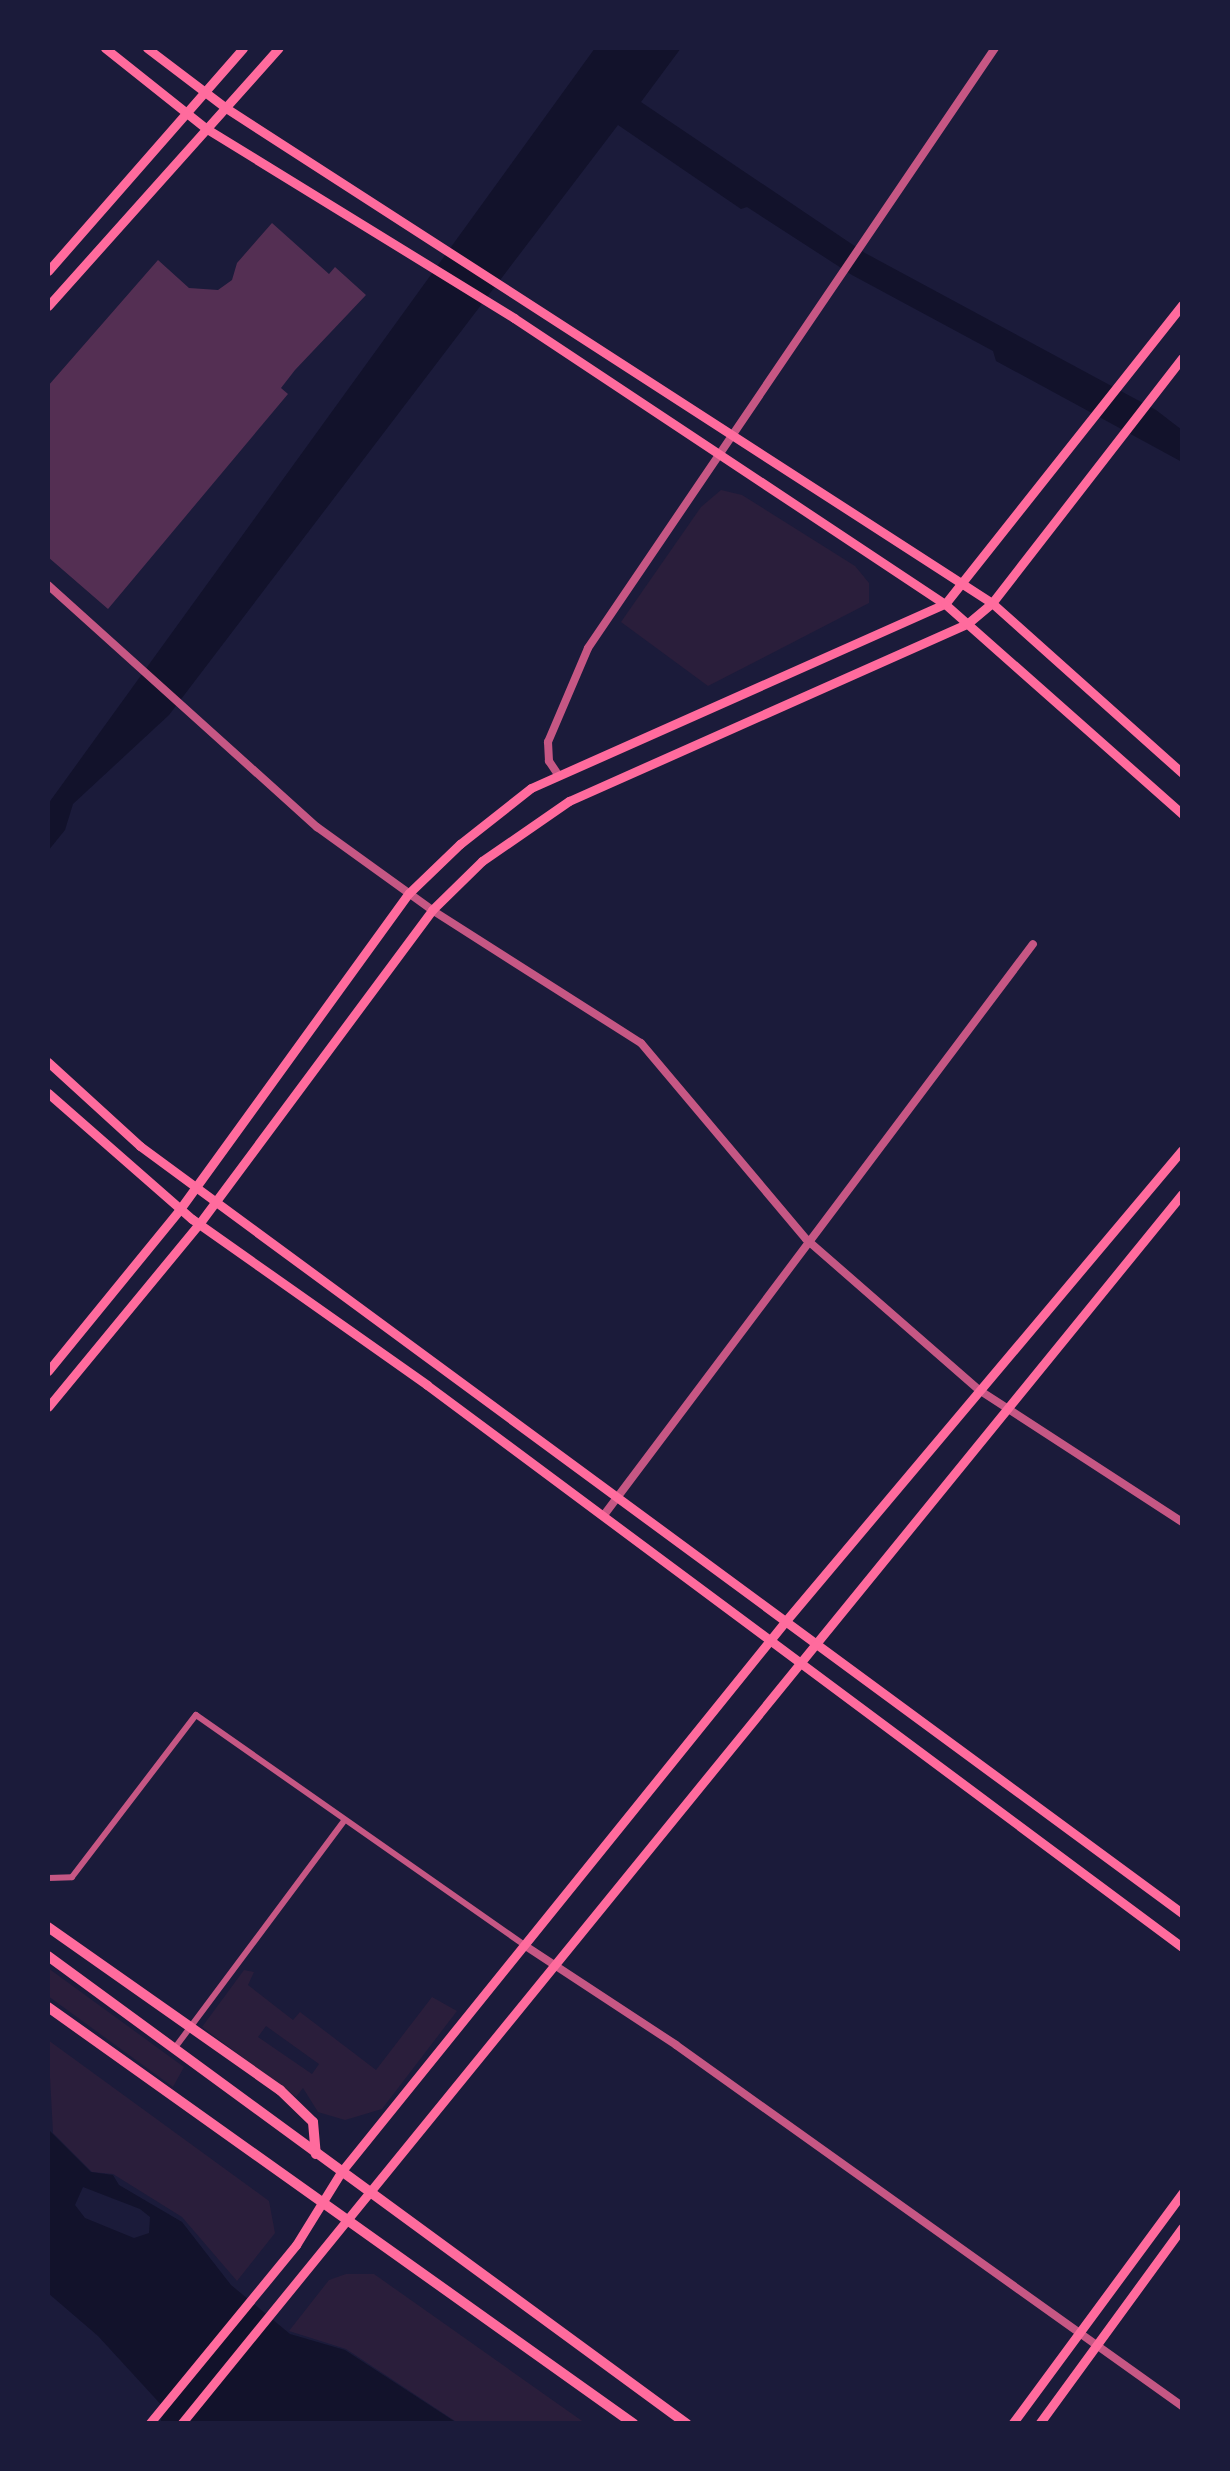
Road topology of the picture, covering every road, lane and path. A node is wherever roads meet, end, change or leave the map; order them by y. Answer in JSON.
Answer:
{"nodes":[{"id":1,"x":105,"y":48,"type":"edge"},
{"id":2,"x":147,"y":48,"type":"edge"},
{"id":3,"x":243,"y":48,"type":"edge"},
{"id":4,"x":279,"y":48,"type":"edge"},
{"id":5,"x":994,"y":48,"type":"edge"},
{"id":6,"x":203,"y":92,"type":"junction"},
{"id":7,"x":226,"y":108,"type":"junction"},
{"id":8,"x":184,"y":112,"type":"junction"},
{"id":9,"x":208,"y":129,"type":"junction"},
{"id":10,"x":48,"y":271,"type":"edge"},
{"id":11,"x":1182,"y":305,"type":"edge"},
{"id":12,"x":48,"y":306,"type":"edge"},
{"id":13,"x":1182,"y":358,"type":"edge"},
{"id":14,"x":731,"y":435,"type":"junction"},
{"id":15,"x":720,"y":451,"type":"junction"},
{"id":16,"x":48,"y":585,"type":"edge"},
{"id":17,"x":963,"y":586,"type":"junction"},
{"id":18,"x":945,"y":604,"type":"junction"},
{"id":19,"x":992,"y":604,"type":"junction"},
{"id":20,"x":967,"y":624,"type":"junction"},
{"id":21,"x":1182,"y":773,"type":"edge"},
{"id":22,"x":559,"y":776,"type":"junction"},
{"id":23,"x":1182,"y":814,"type":"edge"},
{"id":24,"x":409,"y":893,"type":"junction"},
{"id":25,"x":432,"y":910,"type":"junction"},
{"id":26,"x":1033,"y":944,"type":"dead end"},
{"id":27,"x":48,"y":1062,"type":"edge"},
{"id":28,"x":48,"y":1093,"type":"edge"},
{"id":29,"x":1182,"y":1150,"type":"edge"},
{"id":30,"x":196,"y":1186,"type":"junction"},
{"id":31,"x":1182,"y":1194,"type":"edge"},
{"id":32,"x":216,"y":1202,"type":"junction"},
{"id":33,"x":180,"y":1209,"type":"junction"},
{"id":34,"x":199,"y":1224,"type":"junction"},
{"id":35,"x":806,"y":1239,"type":"junction"},
{"id":36,"x":48,"y":1371,"type":"edge"},
{"id":37,"x":979,"y":1390,"type":"junction"},
{"id":38,"x":48,"y":1407,"type":"edge"},
{"id":39,"x":1005,"y":1410,"type":"junction"},
{"id":40,"x":617,"y":1498,"type":"junction"},
{"id":41,"x":604,"y":1515,"type":"junction"},
{"id":42,"x":1182,"y":1522,"type":"edge"},
{"id":43,"x":784,"y":1622,"type":"junction"},
{"id":44,"x":770,"y":1640,"type":"junction"},
{"id":45,"x":814,"y":1645,"type":"junction"},
{"id":46,"x":800,"y":1663,"type":"junction"},
{"id":47,"x":344,"y":1822,"type":"junction"},
{"id":48,"x":48,"y":1878,"type":"edge"},
{"id":49,"x":1182,"y":1912,"type":"edge"},
{"id":50,"x":48,"y":1927,"type":"edge"},
{"id":51,"x":524,"y":1945,"type":"junction"},
{"id":52,"x":1182,"y":1946,"type":"edge"},
{"id":53,"x":48,"y":1956,"type":"edge"},
{"id":54,"x":555,"y":1962,"type":"junction"},
{"id":55,"x":48,"y":2006,"type":"edge"},
{"id":56,"x":192,"y":2028,"type":"junction"},
{"id":57,"x":174,"y":2049,"type":"junction"},
{"id":58,"x":316,"y":2154,"type":"junction"},
{"id":59,"x":342,"y":2172,"type":"junction"},
{"id":60,"x":368,"y":2192,"type":"junction"},
{"id":61,"x":1182,"y":2193,"type":"edge"},
{"id":62,"x":322,"y":2202,"type":"junction"},
{"id":63,"x":349,"y":2220,"type":"junction"},
{"id":64,"x":1182,"y":2228,"type":"edge"},
{"id":65,"x":1078,"y":2334,"type":"junction"},
{"id":66,"x":1096,"y":2346,"type":"junction"},
{"id":67,"x":1182,"y":2406,"type":"edge"},
{"id":68,"x":148,"y":2424,"type":"edge"},
{"id":69,"x":182,"y":2424,"type":"edge"},
{"id":70,"x":634,"y":2424,"type":"edge"},
{"id":71,"x":687,"y":2424,"type":"edge"},
{"id":72,"x":1012,"y":2424,"type":"edge"},
{"id":73,"x":1039,"y":2424,"type":"edge"}],
"edges":[{"from":1,"to":8,"type":"main road"},
{"from":2,"to":6,"type":"main road"},
{"from":3,"to":6,"type":"main road"},
{"from":4,"to":7,"type":"main road"},
{"from":5,"to":14,"type":"street"},
{"from":6,"to":7,"type":"main road"},
{"from":6,"to":8,"type":"main road"},
{"from":7,"to":9,"type":"main road"},
{"from":7,"to":14,"type":"main road"},
{"from":8,"to":9,"type":"main road"},
{"from":8,"to":10,"type":"main road"},
{"from":9,"to":12,"type":"main road"},
{"from":9,"to":15,"type":"main road"},
{"from":11,"to":17,"type":"main road"},
{"from":13,"to":19,"type":"main road"},
{"from":14,"to":15,"type":"street"},
{"from":14,"to":17,"type":"main road"},
{"from":15,"to":18,"type":"main road"},
{"from":15,"to":22,"type":"street"},
{"from":16,"to":24,"type":"street"},
{"from":17,"to":18,"type":"main road"},
{"from":17,"to":19,"type":"main road"},
{"from":18,"to":20,"type":"main road"},
{"from":18,"to":22,"type":"main road"},
{"from":19,"to":20,"type":"main road"},
{"from":19,"to":21,"type":"main road"},
{"from":20,"to":23,"type":"main road"},
{"from":20,"to":25,"type":"main road"},
{"from":22,"to":24,"type":"main road"},
{"from":24,"to":25,"type":"street"},
{"from":24,"to":30,"type":"main road"},
{"from":25,"to":32,"type":"main road"},
{"from":25,"to":35,"type":"street"},
{"from":26,"to":35,"type":"street"},
{"from":27,"to":30,"type":"main road"},
{"from":28,"to":33,"type":"main road"},
{"from":29,"to":37,"type":"main road"},
{"from":30,"to":32,"type":"main road"},
{"from":30,"to":33,"type":"main road"},
{"from":31,"to":39,"type":"main road"},
{"from":32,"to":34,"type":"main road"},
{"from":32,"to":40,"type":"main road"},
{"from":33,"to":34,"type":"main road"},
{"from":33,"to":36,"type":"main road"},
{"from":34,"to":38,"type":"main road"},
{"from":34,"to":41,"type":"main road"},
{"from":35,"to":37,"type":"street"},
{"from":35,"to":40,"type":"street"},
{"from":37,"to":39,"type":"street"},
{"from":37,"to":43,"type":"main road"},
{"from":39,"to":42,"type":"street"},
{"from":39,"to":45,"type":"main road"},
{"from":40,"to":41,"type":"street"},
{"from":40,"to":43,"type":"main road"},
{"from":41,"to":44,"type":"main road"},
{"from":43,"to":44,"type":"main road"},
{"from":43,"to":45,"type":"main road"},
{"from":44,"to":46,"type":"main road"},
{"from":44,"to":51,"type":"main road"},
{"from":45,"to":46,"type":"main road"},
{"from":45,"to":49,"type":"main road"},
{"from":46,"to":52,"type":"main road"},
{"from":46,"to":54,"type":"main road"},
{"from":47,"to":48,"type":"street"},
{"from":47,"to":51,"type":"street"},
{"from":47,"to":56,"type":"street"},
{"from":50,"to":56,"type":"highway"},
{"from":51,"to":54,"type":"street"},
{"from":51,"to":59,"type":"main road"},
{"from":53,"to":57,"type":"highway"},
{"from":54,"to":60,"type":"main road"},
{"from":54,"to":65,"type":"street"},
{"from":55,"to":62,"type":"highway"},
{"from":56,"to":57,"type":"street"},
{"from":56,"to":58,"type":"highway"},
{"from":57,"to":58,"type":"highway"},
{"from":58,"to":59,"type":"highway"},
{"from":59,"to":60,"type":"highway"},
{"from":59,"to":62,"type":"main road"},
{"from":60,"to":63,"type":"main road"},
{"from":60,"to":71,"type":"highway"},
{"from":61,"to":65,"type":"main road"},
{"from":62,"to":63,"type":"highway"},
{"from":62,"to":68,"type":"main road"},
{"from":63,"to":69,"type":"main road"},
{"from":63,"to":70,"type":"highway"},
{"from":64,"to":66,"type":"main road"},
{"from":65,"to":66,"type":"street"},
{"from":65,"to":72,"type":"main road"},
{"from":66,"to":67,"type":"street"},
{"from":66,"to":73,"type":"main road"}]}
